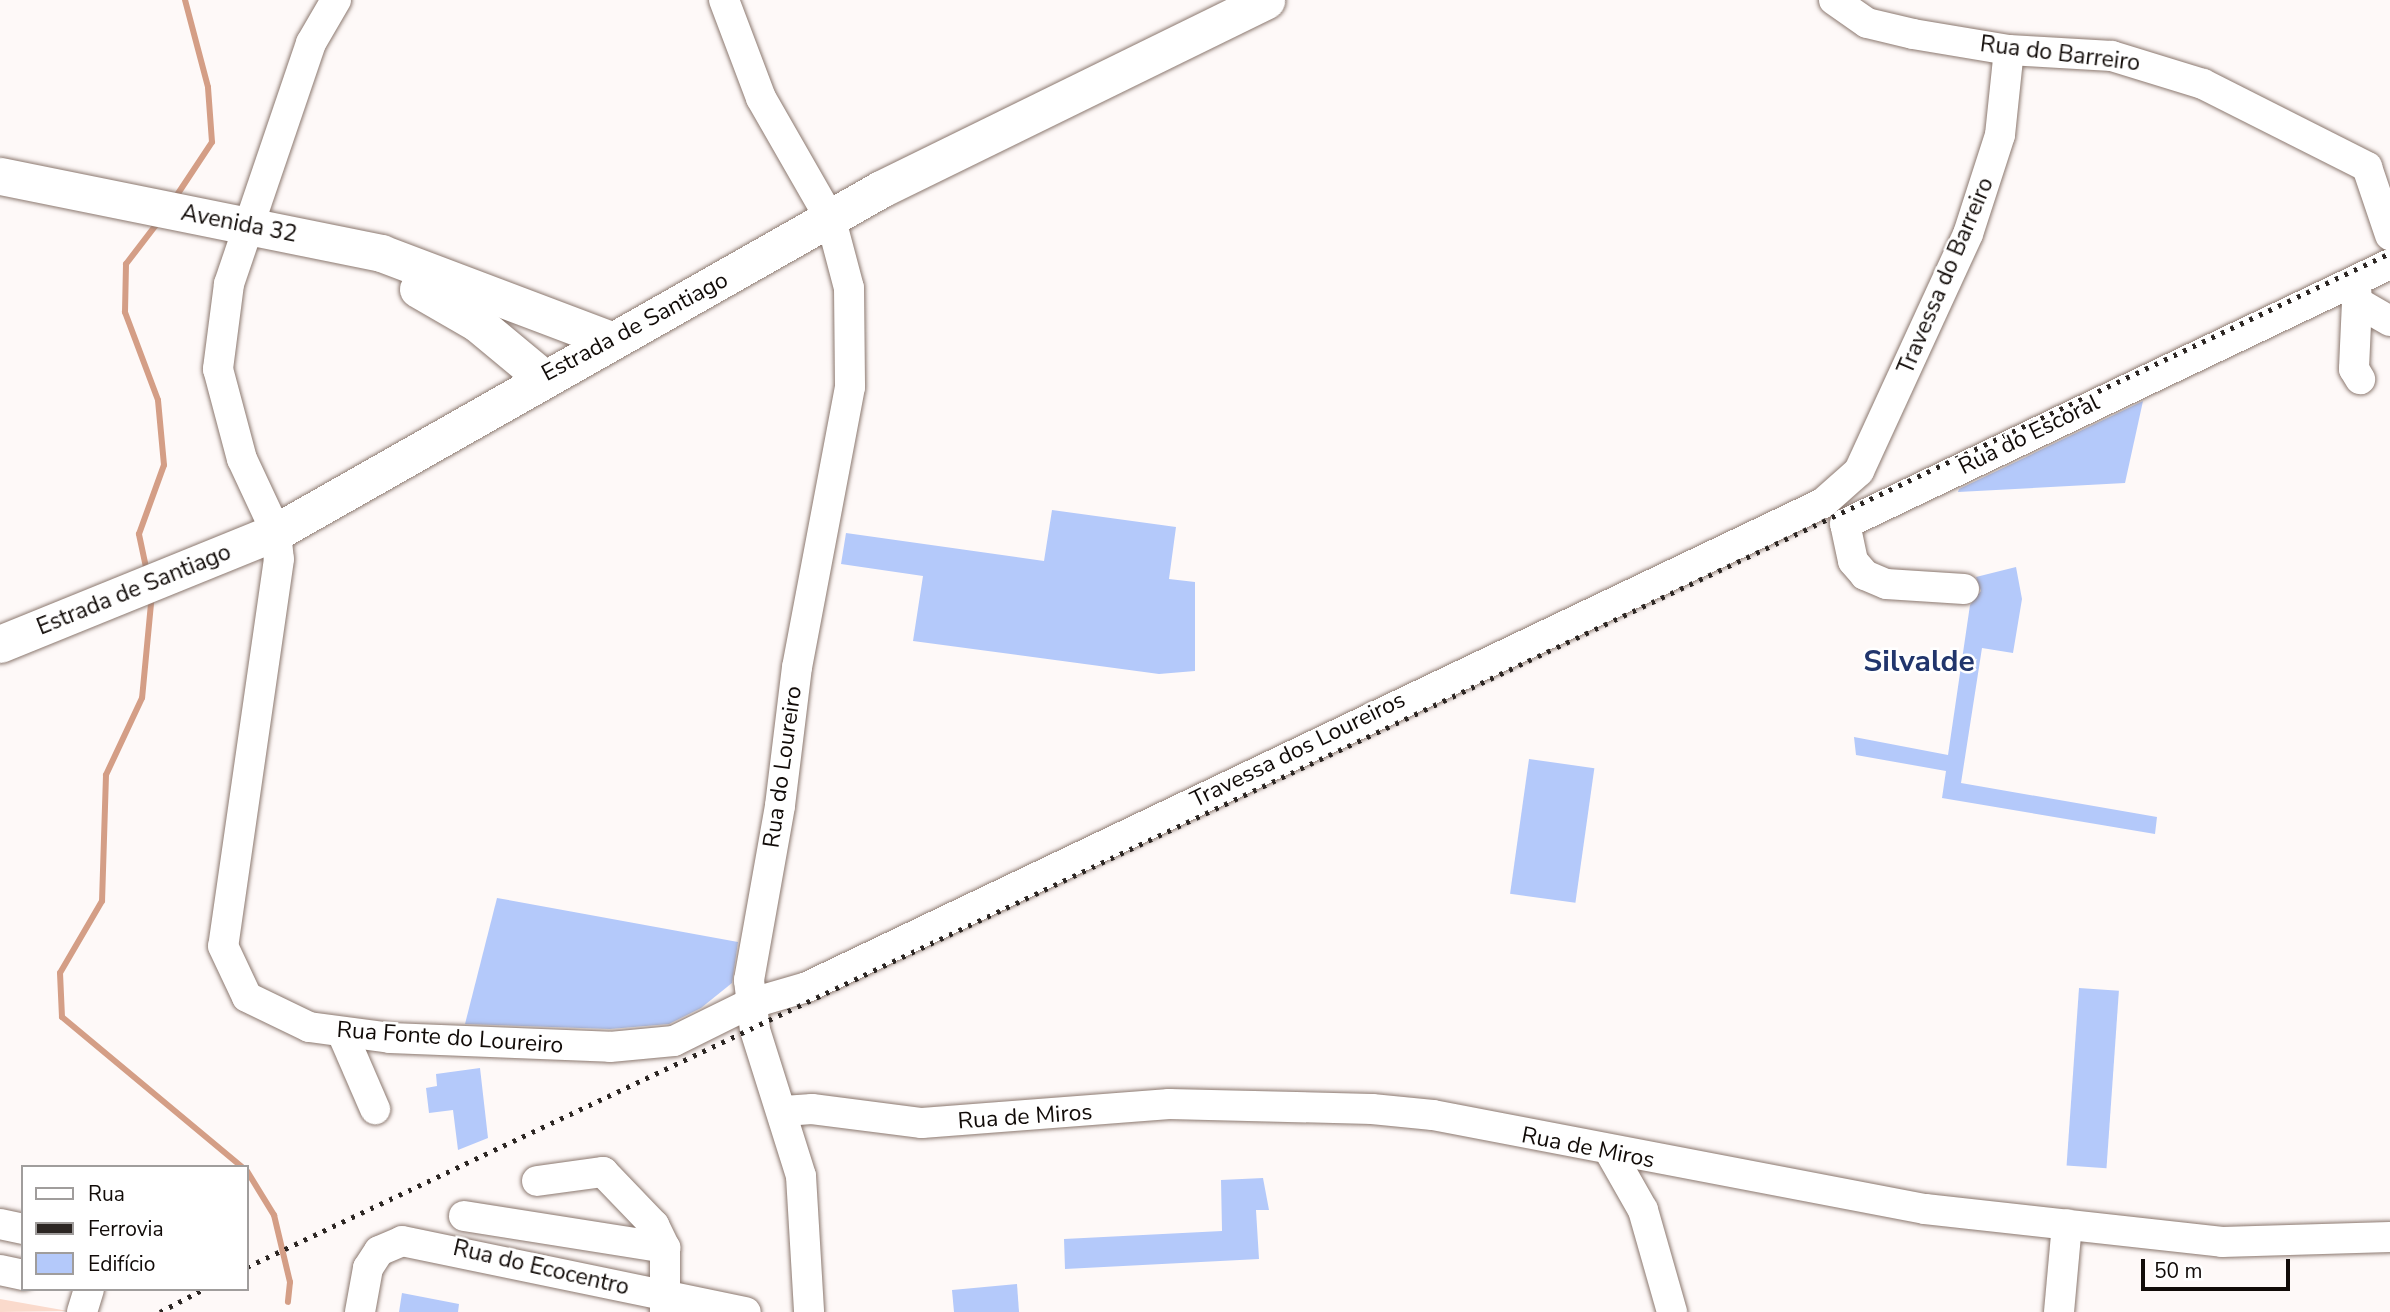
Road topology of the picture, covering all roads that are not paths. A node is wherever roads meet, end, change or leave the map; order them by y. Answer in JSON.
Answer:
{"nodes":[{"id":1,"x":336,"y":0,"type":"edge"},
{"id":2,"x":724,"y":0,"type":"edge"},
{"id":3,"x":1266,"y":0,"type":"edge"},
{"id":4,"x":1834,"y":0,"type":"edge"},
{"id":5,"x":2009,"y":50,"type":"junction"},
{"id":6,"x":0,"y":176,"type":"edge"},
{"id":7,"x":0,"y":198,"type":"edge"},
{"id":8,"x":95,"y":206,"type":"junction"},
{"id":9,"x":831,"y":220,"type":"junction"},
{"id":10,"x":228,"y":233,"type":"junction"},
{"id":11,"x":2390,"y":235,"type":"edge"},
{"id":12,"x":2390,"y":264,"type":"edge"},
{"id":13,"x":2356,"y":291,"type":"junction"},
{"id":14,"x":465,"y":300,"type":"junction"},
{"id":15,"x":2390,"y":321,"type":"edge"},
{"id":16,"x":611,"y":340,"type":"junction"},
{"id":17,"x":542,"y":377,"type":"junction"},
{"id":18,"x":2360,"y":379,"type":"dead end"},
{"id":19,"x":480,"y":412,"type":"junction"},
{"id":20,"x":1844,"y":488,"type":"joint"},
{"id":21,"x":276,"y":532,"type":"junction"},
{"id":22,"x":1964,"y":589,"type":"dead end"},
{"id":23,"x":0,"y":644,"type":"edge"},
{"id":24,"x":749,"y":1004,"type":"junction"},
{"id":25,"x":343,"y":1035,"type":"junction"},
{"id":26,"x":375,"y":1110,"type":"dead end"},
{"id":27,"x":784,"y":1111,"type":"junction"},
{"id":28,"x":1610,"y":1152,"type":"junction"},
{"id":29,"x":537,"y":1181,"type":"dead end"},
{"id":30,"x":464,"y":1216,"type":"dead end"},
{"id":31,"x":0,"y":1224,"type":"edge"},
{"id":32,"x":2067,"y":1224,"type":"junction"},
{"id":33,"x":21,"y":1229,"type":"edge"},
{"id":34,"x":2390,"y":1237,"type":"edge"},
{"id":35,"x":665,"y":1248,"type":"junction"},
{"id":36,"x":0,"y":1270,"type":"edge"},
{"id":37,"x":21,"y":1275,"type":"edge"},
{"id":38,"x":667,"y":1304,"type":"edge"},
{"id":39,"x":359,"y":1312,"type":"edge"},
{"id":40,"x":746,"y":1312,"type":"edge"},
{"id":41,"x":808,"y":1312,"type":"edge"},
{"id":42,"x":1672,"y":1312,"type":"edge"},
{"id":43,"x":2059,"y":1312,"type":"edge"}],
"edges":[{"from":1,"to":10,"type":"street"},
{"from":2,"to":9,"type":"street","name":"Rua do Loureiro"},
{"from":3,"to":9,"type":"main road","name":"Estrada de Santiago"},
{"from":4,"to":5,"type":"street","name":"Rua do Barreiro"},
{"from":5,"to":11,"type":"street","name":"Rua do Barreiro"},
{"from":5,"to":20,"type":"street","name":"Travessa do Barreiro"},
{"from":6,"to":8,"type":"main road","name":"Avenida 32"},
{"from":7,"to":8,"type":"main road","name":"Avenida 32"},
{"from":8,"to":10,"type":"main road","name":"Avenida 32"},
{"from":9,"to":16,"type":"main road","name":"Estrada de Santiago"},
{"from":9,"to":24,"type":"street","name":"Rua do Loureiro"},
{"from":10,"to":14,"type":"main road","name":"Avenida 32"},
{"from":10,"to":21,"type":"street"},
{"from":12,"to":13,"type":"street","name":"Rua do Escoral"},
{"from":13,"to":15,"type":"street"},
{"from":13,"to":18,"type":"street"},
{"from":13,"to":22,"type":"street","name":"Rua do Escoral"},
{"from":14,"to":16,"type":"main road","name":"Avenida 32"},
{"from":14,"to":17,"type":"main road","name":"Avenida 32"},
{"from":14,"to":19,"type":"main road","name":"Avenida 32"},
{"from":16,"to":17,"type":"main road","name":"Estrada de Santiago"},
{"from":17,"to":19,"type":"main road","name":"Estrada de Santiago"},
{"from":19,"to":21,"type":"main road","name":"Estrada de Santiago"},
{"from":20,"to":24,"type":"street","name":"Travessa dos Loureiros"},
{"from":21,"to":23,"type":"main road","name":"Estrada de Santiago"},
{"from":21,"to":25,"type":"street","name":"Rua Fonte do Loureiro"},
{"from":24,"to":25,"type":"street","name":"Rua Fonte do Loureiro"},
{"from":24,"to":27,"type":"street","name":"Rua do Loureiro"},
{"from":25,"to":26,"type":"street"},
{"from":27,"to":28,"type":"street","name":"Rua de Miros"},
{"from":27,"to":41,"type":"street","name":"Rua do Loureiro"},
{"from":28,"to":32,"type":"street","name":"Rua de Miros"},
{"from":28,"to":42,"type":"street"},
{"from":29,"to":35,"type":"street"},
{"from":30,"to":35,"type":"street"},
{"from":31,"to":33,"type":"street"},
{"from":32,"to":34,"type":"street","name":"Rua de Miros"},
{"from":32,"to":43,"type":"street"},
{"from":35,"to":38,"type":"street"},
{"from":36,"to":37,"type":"street"},
{"from":38,"to":39,"type":"street","name":"Rua do Ecocentro"},
{"from":38,"to":40,"type":"street","name":"Rua do Ecocentro"}]}
